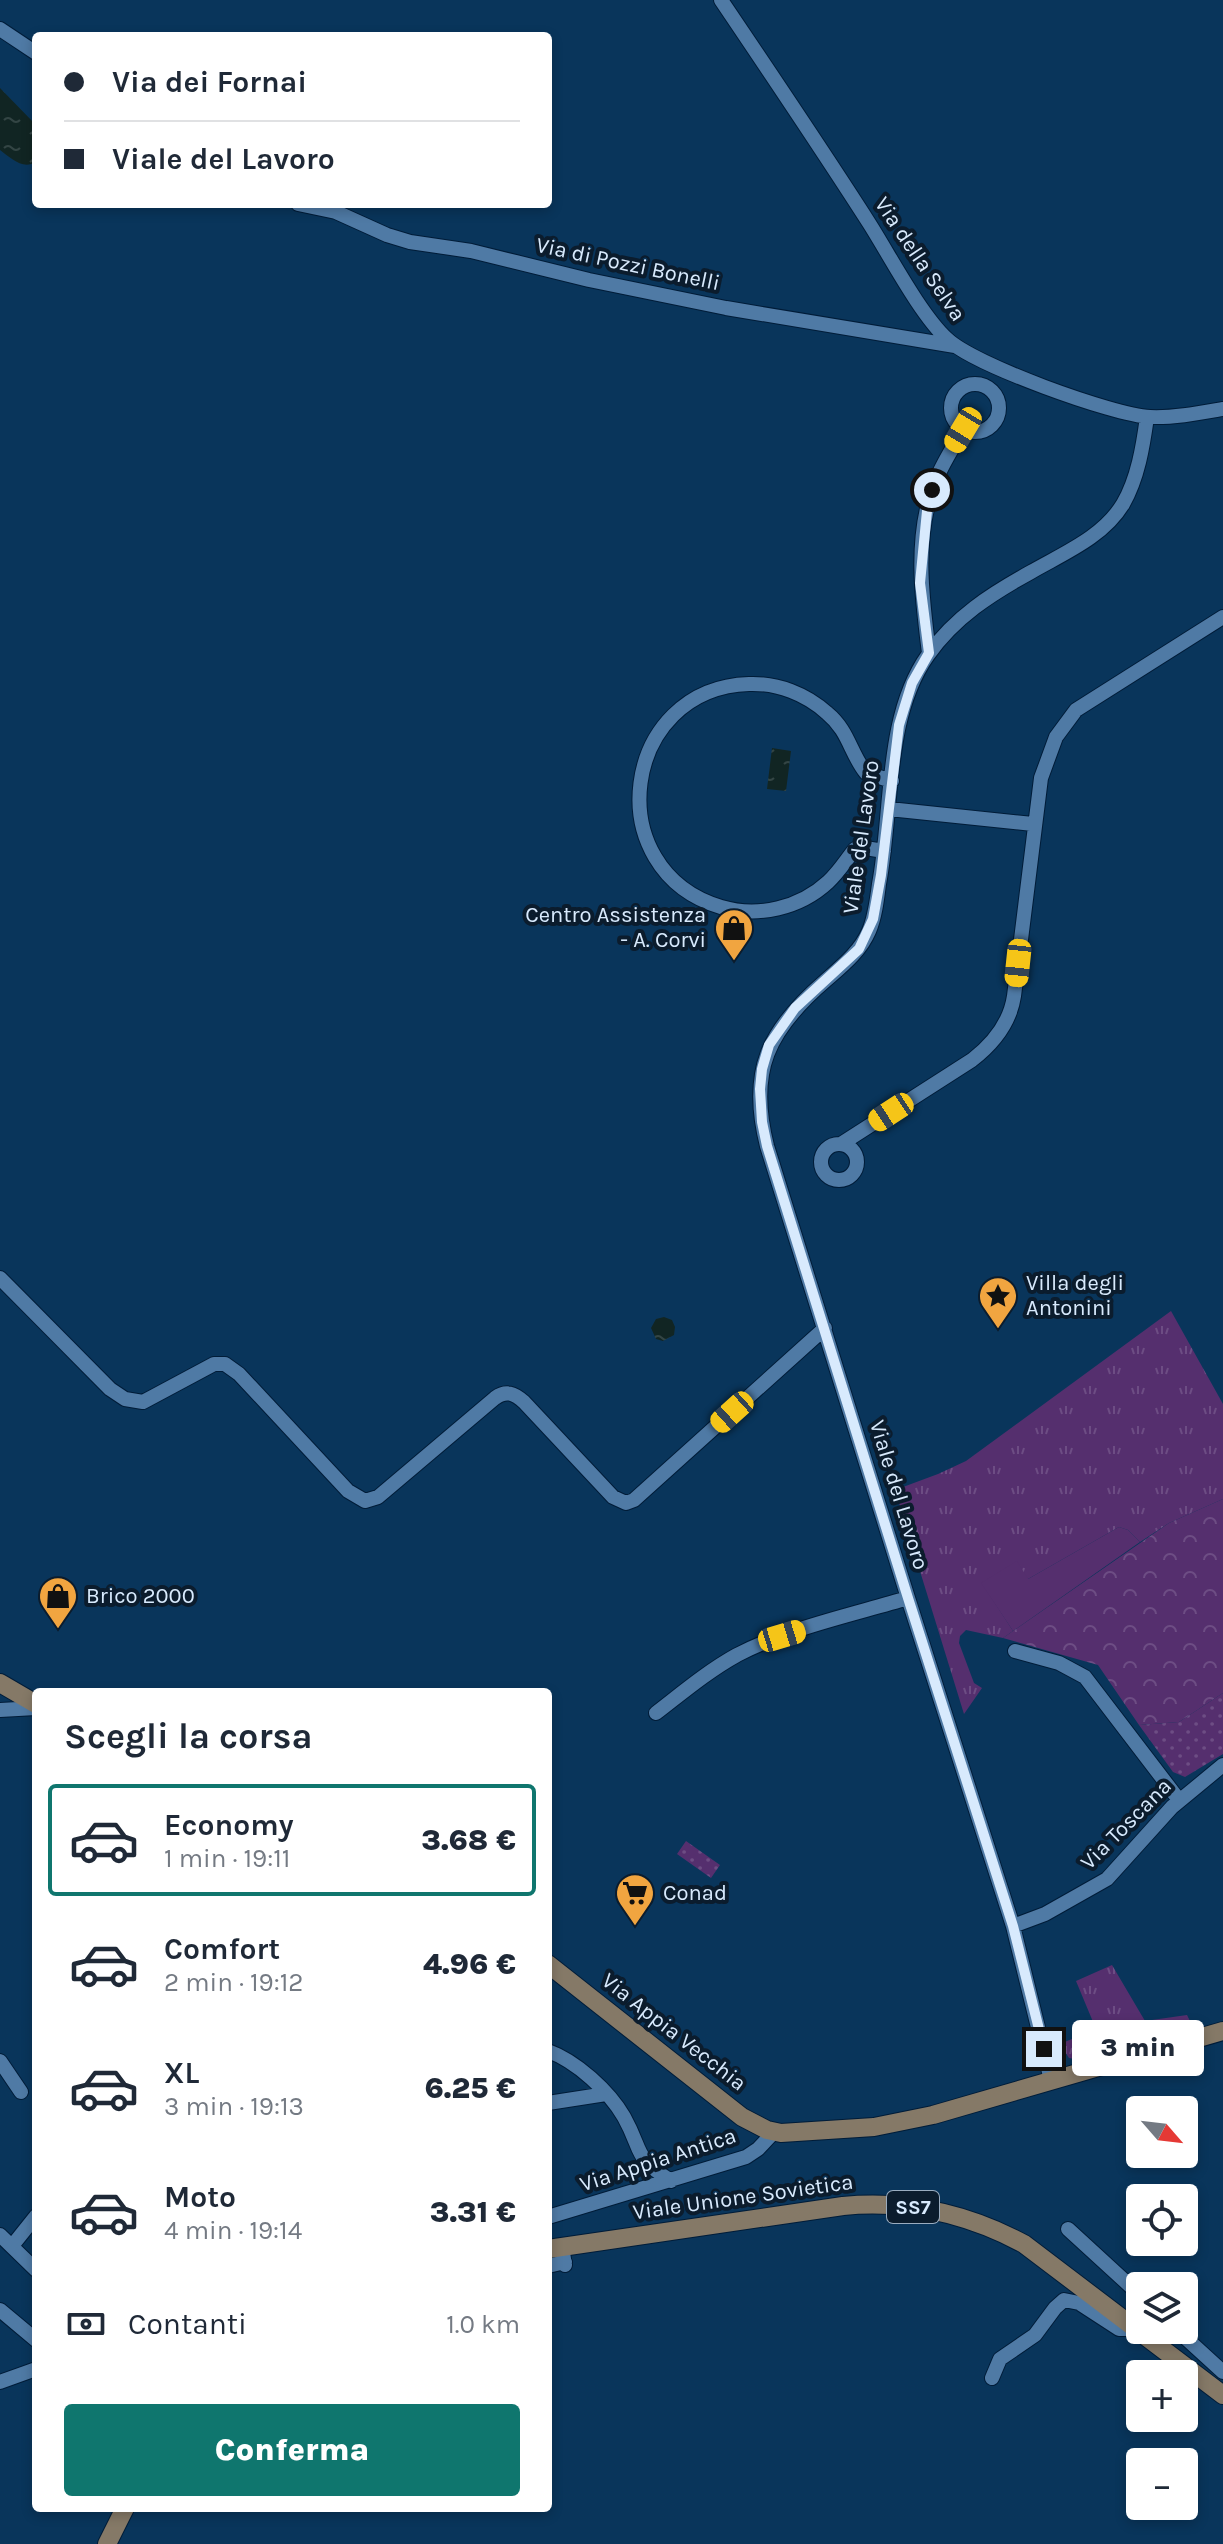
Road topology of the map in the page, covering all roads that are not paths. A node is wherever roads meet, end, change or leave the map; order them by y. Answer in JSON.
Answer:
{"nodes":[{"id":1,"x":721,"y":0,"type":"edge"},
{"id":2,"x":0,"y":29,"type":"edge"},
{"id":3,"x":32,"y":50,"type":"edge"},
{"id":4,"x":317,"y":208,"type":"edge"},
{"id":5,"x":955,"y":346,"type":"junction"},
{"id":6,"x":1223,"y":409,"type":"edge"},
{"id":7,"x":1147,"y":417,"type":"junction"},
{"id":8,"x":963,"y":430,"type":"dead end"},
{"id":9,"x":1223,"y":617,"type":"edge"},
{"id":10,"x":929,"y":653,"type":"junction"},
{"id":11,"x":892,"y":781,"type":"junction"},
{"id":12,"x":889,"y":809,"type":"junction"},
{"id":13,"x":1033,"y":824,"type":"junction"},
{"id":14,"x":884,"y":851,"type":"junction"},
{"id":15,"x":841,"y":1144,"type":"dead end"},
{"id":16,"x":0,"y":1278,"type":"edge"},
{"id":17,"x":825,"y":1328,"type":"junction"},
{"id":18,"x":908,"y":1598,"type":"junction"},
{"id":19,"x":1015,"y":1651,"type":"dead end"},
{"id":20,"x":0,"y":1683,"type":"edge"},
{"id":21,"x":0,"y":1701,"type":"edge"},
{"id":22,"x":32,"y":1703,"type":"edge"},
{"id":23,"x":32,"y":1706,"type":"edge"},
{"id":24,"x":17,"y":1708,"type":"junction"},
{"id":25,"x":0,"y":1710,"type":"edge"},
{"id":26,"x":656,"y":1713,"type":"dead end"},
{"id":27,"x":1223,"y":1765,"type":"edge"},
{"id":28,"x":1179,"y":1800,"type":"junction"},
{"id":29,"x":1013,"y":1926,"type":"junction"},
{"id":30,"x":552,"y":1967,"type":"edge"},
{"id":31,"x":1221,"y":2035,"type":"edge"},
{"id":32,"x":552,"y":2053,"type":"edge"},
{"id":33,"x":0,"y":2061,"type":"edge"},
{"id":34,"x":1051,"y":2080,"type":"junction"},
{"id":35,"x":21,"y":2092,"type":"dead end"},
{"id":36,"x":606,"y":2094,"type":"junction"},
{"id":37,"x":552,"y":2102,"type":"edge"},
{"id":38,"x":774,"y":2132,"type":"junction"},
{"id":39,"x":671,"y":2181,"type":"junction"},
{"id":40,"x":552,"y":2216,"type":"edge"},
{"id":41,"x":32,"y":2221,"type":"edge"},
{"id":42,"x":1068,"y":2229,"type":"dead end"},
{"id":43,"x":0,"y":2235,"type":"edge"},
{"id":44,"x":12,"y":2246,"type":"junction"},
{"id":45,"x":560,"y":2256,"type":"edge"},
{"id":46,"x":32,"y":2266,"type":"edge"},
{"id":47,"x":1126,"y":2282,"type":"edge"},
{"id":48,"x":0,"y":2310,"type":"edge"},
{"id":49,"x":1126,"y":2320,"type":"edge"},
{"id":50,"x":1126,"y":2327,"type":"edge"},
{"id":51,"x":32,"y":2337,"type":"edge"},
{"id":52,"x":1157,"y":2344,"type":"edge"},
{"id":53,"x":1192,"y":2344,"type":"edge"},
{"id":54,"x":32,"y":2370,"type":"edge"},
{"id":55,"x":1223,"y":2372,"type":"edge"},
{"id":56,"x":992,"y":2378,"type":"dead end"},
{"id":57,"x":0,"y":2382,"type":"edge"},
{"id":58,"x":1223,"y":2395,"type":"edge"},
{"id":59,"x":123,"y":2512,"type":"edge"},
{"id":60,"x":107,"y":2544,"type":"edge"}],
"edges":[{"from":1,"to":5,"type":"street","name":"Via della Selva"},
{"from":2,"to":3,"type":"street"},
{"from":4,"to":5,"type":"street","name":"Via di Pozzi Bonelli"},
{"from":5,"to":7,"type":"street","name":"Via della Selva"},
{"from":6,"to":7,"type":"street","name":"Via della Selva"},
{"from":7,"to":10,"type":"street","name":"Viale del Lavoro"},
{"from":8,"to":10,"type":"street"},
{"from":9,"to":13,"type":"street"},
{"from":10,"to":11,"type":"street","name":"Viale del Lavoro"},
{"from":11,"to":12,"type":"street","name":"Viale del Lavoro"},
{"from":11,"to":14,"type":"street"},
{"from":12,"to":13,"type":"street"},
{"from":12,"to":14,"type":"street","name":"Viale del Lavoro"},
{"from":13,"to":15,"type":"street"},
{"from":14,"to":17,"type":"street","name":"Viale del Lavoro"},
{"from":16,"to":17,"type":"street"},
{"from":17,"to":18,"type":"street","name":"Viale del Lavoro"},
{"from":18,"to":26,"type":"street","name":"Viale del Lavoro"},
{"from":18,"to":29,"type":"street","name":"Viale del Lavoro"},
{"from":19,"to":28,"type":"street"},
{"from":20,"to":22,"type":"main road"},
{"from":21,"to":24,"type":"street"},
{"from":23,"to":24,"type":"street"},
{"from":24,"to":25,"type":"street"},
{"from":27,"to":28,"type":"street","name":"Via Toscana"},
{"from":28,"to":29,"type":"street","name":"Via Toscana"},
{"from":29,"to":34,"type":"street","name":"Viale del Lavoro"},
{"from":30,"to":38,"type":"main road","name":"Via Appia Vecchia"},
{"from":31,"to":34,"type":"main road"},
{"from":32,"to":36,"type":"street"},
{"from":33,"to":35,"type":"street"},
{"from":34,"to":38,"type":"main road"},
{"from":36,"to":37,"type":"street"},
{"from":36,"to":39,"type":"street"},
{"from":38,"to":39,"type":"street","name":"Via Appia Antica"},
{"from":39,"to":40,"type":"street","name":"Via Appia Antica"},
{"from":41,"to":44,"type":"street"},
{"from":42,"to":47,"type":"street"},
{"from":43,"to":44,"type":"street"},
{"from":44,"to":46,"type":"street"},
{"from":45,"to":49,"type":"main road","name":"Viale Unione Sovietica","number":"SS7"},
{"from":48,"to":51,"type":"street"},
{"from":50,"to":56,"type":"street"},
{"from":52,"to":58,"type":"main road","name":"Viale Unione Sovietica","number":"SS7"},
{"from":53,"to":55,"type":"street"},
{"from":54,"to":57,"type":"street"},
{"from":59,"to":60,"type":"main road"}]}
